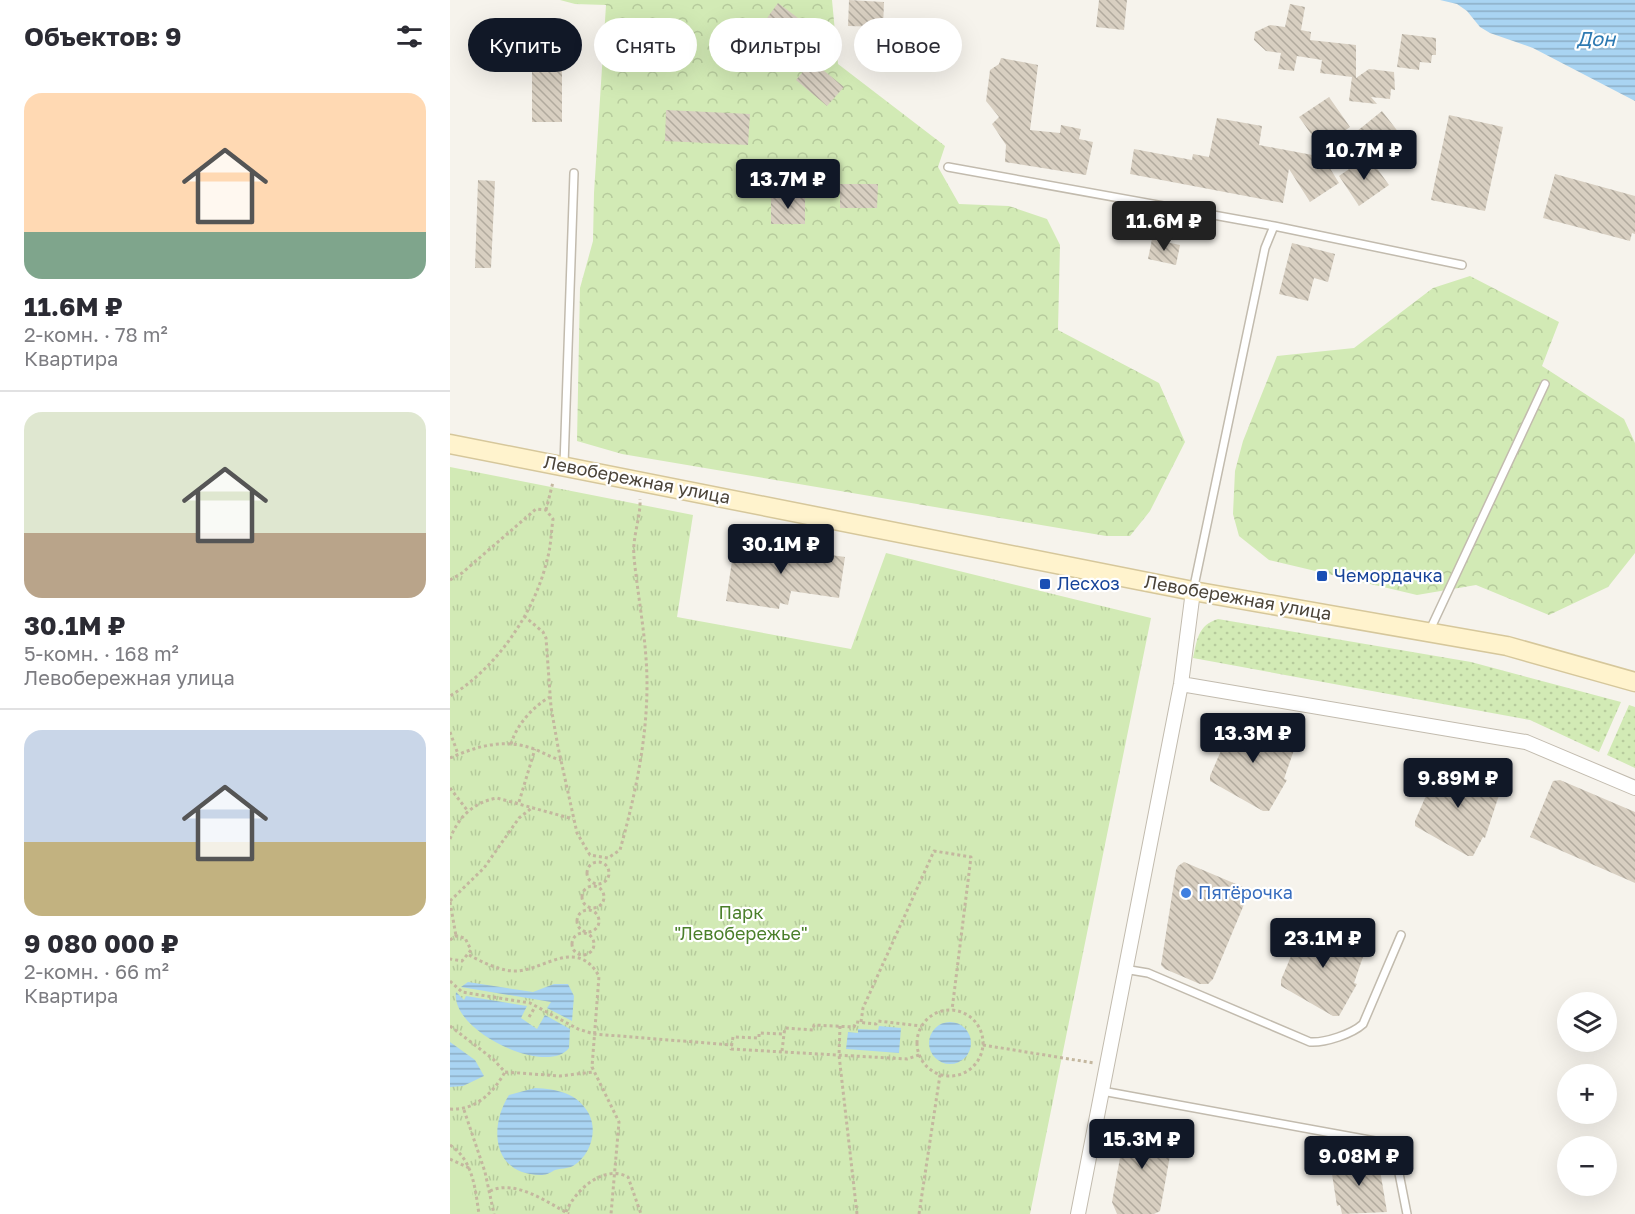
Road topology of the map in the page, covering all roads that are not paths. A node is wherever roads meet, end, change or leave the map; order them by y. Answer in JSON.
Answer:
{"nodes":[{"id":1,"x":948,"y":167,"type":"dead end"},
{"id":2,"x":574,"y":172,"type":"dead end"},
{"id":3,"x":1274,"y":226,"type":"junction"},
{"id":4,"x":1462,"y":265,"type":"dead end"},
{"id":5,"x":1545,"y":384,"type":"dead end"},
{"id":6,"x":451,"y":442,"type":"edge"},
{"id":7,"x":564,"y":465,"type":"junction"},
{"id":8,"x":1193,"y":591,"type":"junction"},
{"id":9,"x":1429,"y":632,"type":"junction"},
{"id":10,"x":1635,"y":682,"type":"edge"},
{"id":11,"x":1181,"y":684,"type":"junction"},
{"id":12,"x":1635,"y":788,"type":"edge"},
{"id":13,"x":1401,"y":935,"type":"dead end"},
{"id":14,"x":1124,"y":969,"type":"junction"},
{"id":15,"x":1102,"y":1090,"type":"junction"},
{"id":16,"x":1078,"y":1214,"type":"edge"},
{"id":17,"x":1407,"y":1214,"type":"edge"}],
"edges":[{"from":1,"to":3,"type":"lane"},
{"from":2,"to":7,"type":"lane"},
{"from":3,"to":4,"type":"lane"},
{"from":3,"to":8,"type":"lane"},
{"from":5,"to":9,"type":"lane"},
{"from":6,"to":7,"type":"main road","name":"Левобережная улица"},
{"from":7,"to":8,"type":"main road","name":"Левобережная улица"},
{"from":8,"to":9,"type":"main road","name":"Левобережная улица"},
{"from":8,"to":11,"type":"street"},
{"from":9,"to":10,"type":"main road","name":"Левобережная улица"},
{"from":11,"to":12,"type":"street"},
{"from":11,"to":14,"type":"street"},
{"from":13,"to":14,"type":"lane"},
{"from":14,"to":15,"type":"street"},
{"from":15,"to":16,"type":"street"},
{"from":15,"to":17,"type":"lane"}]}
